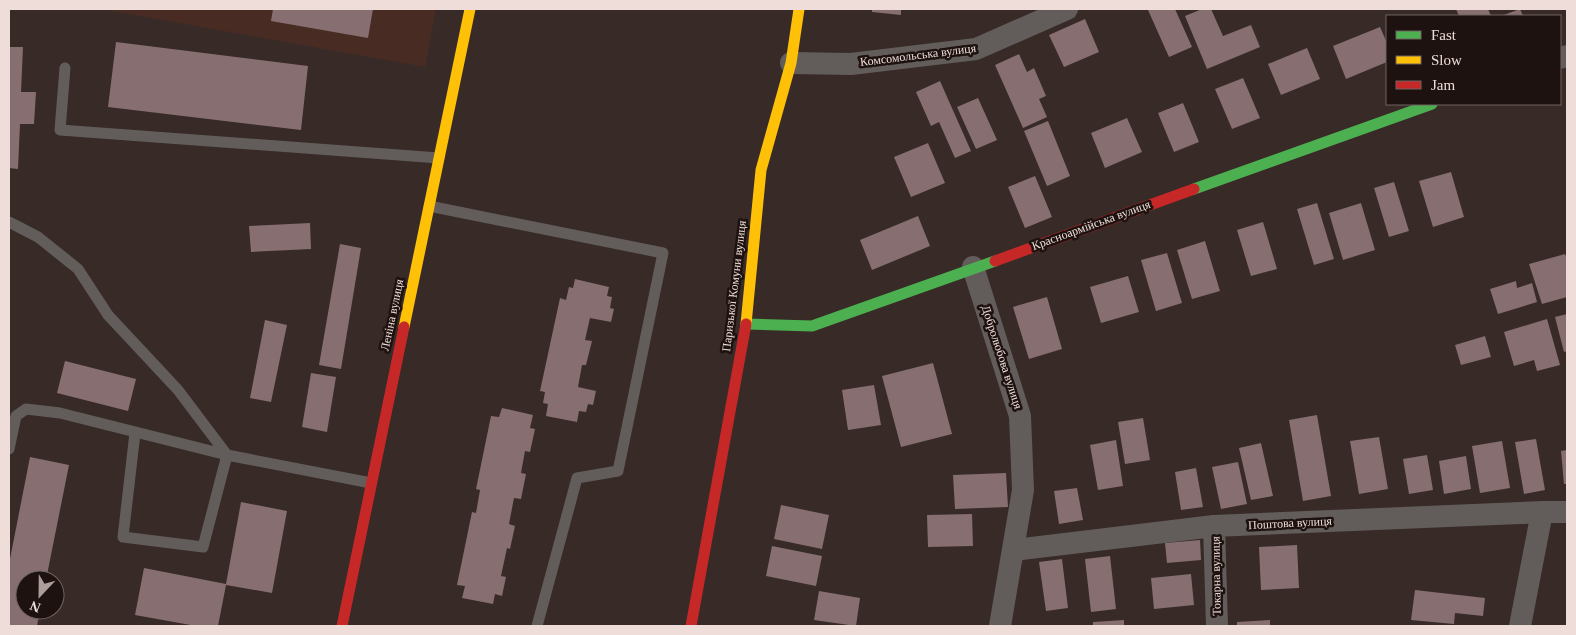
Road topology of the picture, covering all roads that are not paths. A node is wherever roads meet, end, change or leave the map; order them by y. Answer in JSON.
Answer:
{"nodes":[{"id":1,"x":470,"y":9,"type":"edge"},
{"id":2,"x":799,"y":9,"type":"edge"},
{"id":3,"x":1067,"y":9,"type":"edge"},
{"id":4,"x":791,"y":63,"type":"junction"},
{"id":5,"x":65,"y":68,"type":"dead end"},
{"id":6,"x":1429,"y":105,"type":"edge"},
{"id":7,"x":439,"y":158,"type":"junction"},
{"id":8,"x":429,"y":206,"type":"junction"},
{"id":9,"x":9,"y":222,"type":"edge"},
{"id":10,"x":973,"y":267,"type":"junction"},
{"id":11,"x":746,"y":324,"type":"junction"},
{"id":12,"x":135,"y":432,"type":"junction"},
{"id":13,"x":9,"y":449,"type":"edge"},
{"id":14,"x":227,"y":456,"type":"junction"},
{"id":15,"x":371,"y":483,"type":"junction"},
{"id":16,"x":1542,"y":512,"type":"junction"},
{"id":17,"x":1567,"y":512,"type":"edge"},
{"id":18,"x":1214,"y":526,"type":"junction"},
{"id":19,"x":1014,"y":550,"type":"junction"},
{"id":20,"x":342,"y":626,"type":"edge"},
{"id":21,"x":536,"y":626,"type":"edge"},
{"id":22,"x":691,"y":626,"type":"edge"},
{"id":23,"x":1000,"y":626,"type":"edge"},
{"id":24,"x":1217,"y":626,"type":"edge"},
{"id":25,"x":1520,"y":626,"type":"edge"}],
"edges":[{"from":1,"to":7,"type":"street","name":"Леніна вулиця"},
{"from":2,"to":4,"type":"street","name":"Паризької Комуни вулиця"},
{"from":3,"to":4,"type":"street","name":"Комсомольська вулиця"},
{"from":4,"to":11,"type":"street","name":"Паризької Комуни вулиця"},
{"from":5,"to":7,"type":"lane"},
{"from":6,"to":10,"type":"street","name":"Красноармійська вулиця"},
{"from":7,"to":8,"type":"street","name":"Леніна вулиця"},
{"from":8,"to":15,"type":"street","name":"Леніна вулиця"},
{"from":8,"to":21,"type":"lane"},
{"from":9,"to":14,"type":"lane"},
{"from":10,"to":11,"type":"street","name":"Красноармійська вулиця"},
{"from":10,"to":19,"type":"street","name":"Добролюбова вулиця"},
{"from":11,"to":22,"type":"street","name":"Паризької Комуни вулиця"},
{"from":12,"to":13,"type":"lane"},
{"from":12,"to":14,"type":"lane"},
{"from":12,"to":14,"type":"lane"},
{"from":14,"to":15,"type":"lane"},
{"from":15,"to":20,"type":"street","name":"Леніна вулиця"},
{"from":16,"to":17,"type":"street","name":"Поштова вулиця"},
{"from":16,"to":18,"type":"street","name":"Поштова вулиця"},
{"from":16,"to":25,"type":"street"},
{"from":18,"to":19,"type":"street","name":"Поштова вулиця"},
{"from":18,"to":24,"type":"street","name":"Токарна вулиця"},
{"from":19,"to":23,"type":"street","name":"Добролюбова вулиця"}]}
